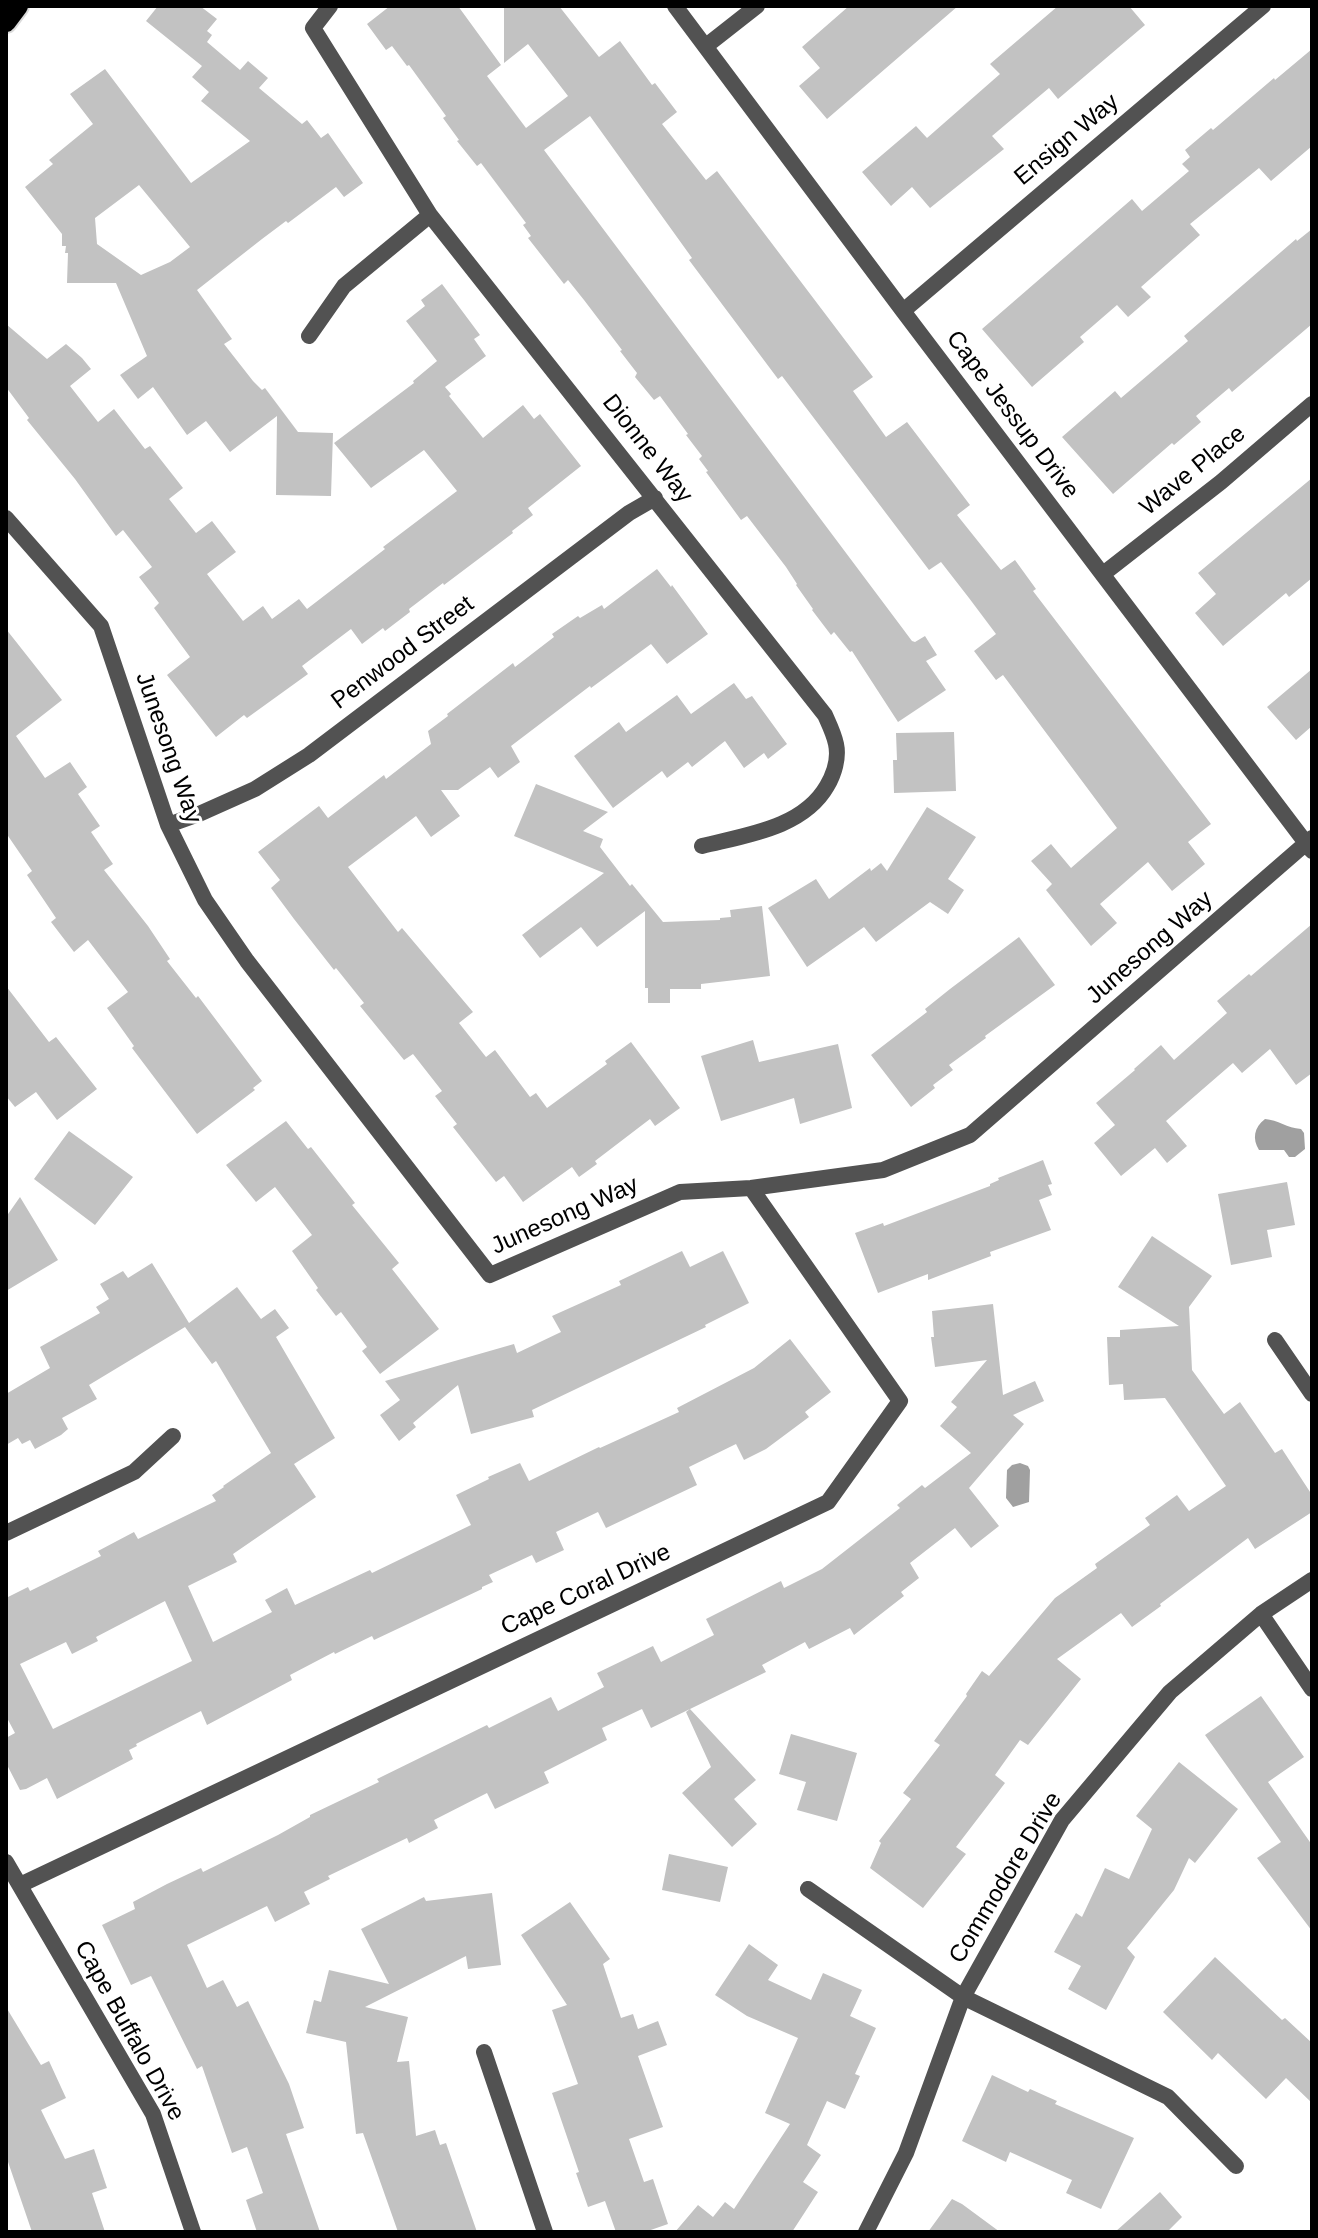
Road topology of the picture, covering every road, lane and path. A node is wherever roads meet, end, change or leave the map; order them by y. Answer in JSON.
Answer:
{"nodes":[{"id":1,"x":18,"y":6,"type":"edge"},
{"id":2,"x":330,"y":6,"type":"edge"},
{"id":3,"x":675,"y":6,"type":"edge"},
{"id":4,"x":757,"y":6,"type":"edge"},
{"id":5,"x":1263,"y":6,"type":"edge"},
{"id":6,"x":6,"y":22,"type":"edge"},
{"id":7,"x":706,"y":46,"type":"junction"},
{"id":8,"x":430,"y":215,"type":"junction"},
{"id":9,"x":903,"y":311,"type":"junction"},
{"id":10,"x":309,"y":336,"type":"dead end"},
{"id":11,"x":1312,"y":404,"type":"edge"},
{"id":12,"x":655,"y":498,"type":"junction"},
{"id":13,"x":6,"y":518,"type":"edge"},
{"id":14,"x":1103,"y":574,"type":"junction"},
{"id":15,"x":168,"y":825,"type":"junction"},
{"id":16,"x":1310,"y":845,"type":"edge"},
{"id":17,"x":702,"y":846,"type":"dead end"},
{"id":18,"x":751,"y":1188,"type":"junction"},
{"id":19,"x":1275,"y":1340,"type":"dead end"},
{"id":20,"x":1312,"y":1394,"type":"edge"},
{"id":21,"x":173,"y":1436,"type":"dead end"},
{"id":22,"x":6,"y":1533,"type":"edge"},
{"id":23,"x":1312,"y":1580,"type":"edge"},
{"id":24,"x":1261,"y":1614,"type":"junction"},
{"id":25,"x":1312,"y":1689,"type":"edge"},
{"id":26,"x":6,"y":1862,"type":"edge"},
{"id":27,"x":20,"y":1885,"type":"junction"},
{"id":28,"x":808,"y":1889,"type":"dead end"},
{"id":29,"x":963,"y":1997,"type":"junction"},
{"id":30,"x":484,"y":2052,"type":"dead end"},
{"id":31,"x":1236,"y":2166,"type":"dead end"},
{"id":32,"x":193,"y":2232,"type":"edge"},
{"id":33,"x":545,"y":2232,"type":"edge"},
{"id":34,"x":866,"y":2232,"type":"edge"}],
"edges":[{"from":1,"to":6,"type":"main road"},
{"from":2,"to":8,"type":"street","name":"Dionne Way"},
{"from":3,"to":7,"type":"street","name":"Cape Jessup Drive"},
{"from":4,"to":7,"type":"street"},
{"from":5,"to":9,"type":"street","name":"Ensign Way"},
{"from":7,"to":9,"type":"street","name":"Cape Jessup Drive"},
{"from":8,"to":10,"type":"street"},
{"from":8,"to":12,"type":"street","name":"Dionne Way"},
{"from":9,"to":14,"type":"street","name":"Cape Jessup Drive"},
{"from":11,"to":14,"type":"street","name":"Wave Place"},
{"from":12,"to":15,"type":"street","name":"Penwood Street"},
{"from":12,"to":17,"type":"street","name":"Dionne Way"},
{"from":13,"to":15,"type":"street","name":"Junesong Way"},
{"from":14,"to":16,"type":"street","name":"Cape Jessup Drive"},
{"from":15,"to":18,"type":"street","name":"Junesong Way"},
{"from":16,"to":18,"type":"street","name":"Junesong Way"},
{"from":18,"to":27,"type":"street","name":"Cape Coral Drive"},
{"from":19,"to":20,"type":"street"},
{"from":21,"to":22,"type":"street"},
{"from":23,"to":24,"type":"street","name":"Commodore Drive"},
{"from":24,"to":25,"type":"street"},
{"from":24,"to":29,"type":"street","name":"Commodore Drive"},
{"from":26,"to":27,"type":"street","name":"Cape Buffalo Drive"},
{"from":27,"to":32,"type":"street","name":"Cape Buffalo Drive"},
{"from":28,"to":29,"type":"street"},
{"from":29,"to":31,"type":"street"},
{"from":29,"to":34,"type":"street","name":"Commodore Drive"},
{"from":30,"to":33,"type":"street"}]}
